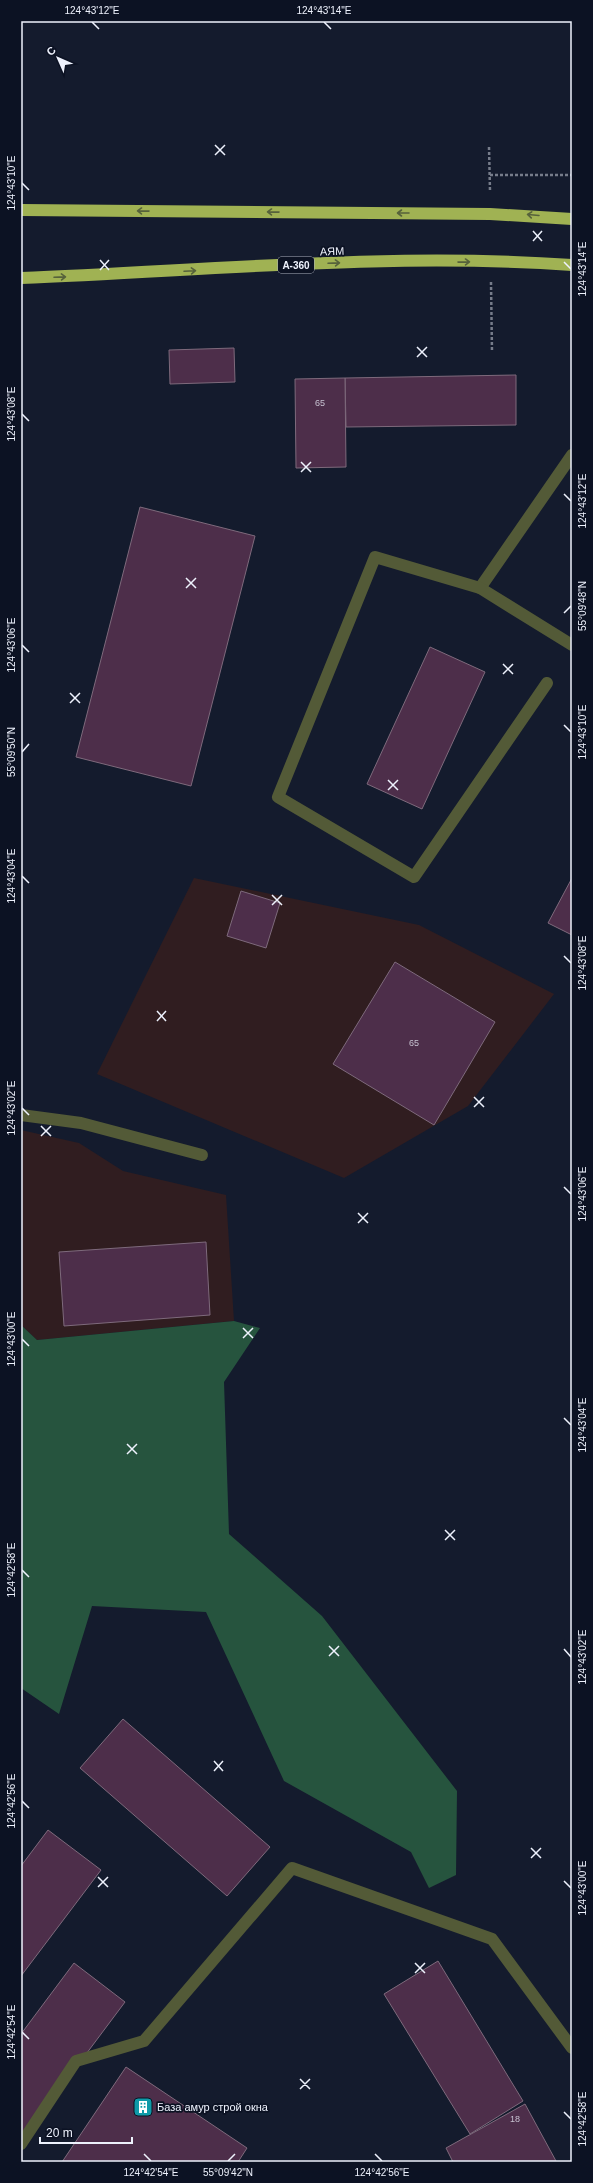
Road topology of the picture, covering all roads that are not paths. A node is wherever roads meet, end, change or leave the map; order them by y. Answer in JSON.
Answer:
{"nodes":[{"id":1,"x":21,"y":210,"type":"edge"},
{"id":2,"x":572,"y":219,"type":"edge"},
{"id":3,"x":572,"y":265,"type":"edge"},
{"id":4,"x":21,"y":278,"type":"edge"},
{"id":5,"x":572,"y":455,"type":"edge"},
{"id":6,"x":480,"y":588,"type":"junction"},
{"id":7,"x":572,"y":645,"type":"edge"},
{"id":8,"x":547,"y":683,"type":"dead end"},
{"id":9,"x":21,"y":1115,"type":"edge"},
{"id":10,"x":202,"y":1155,"type":"dead end"},
{"id":11,"x":572,"y":2048,"type":"edge"},
{"id":12,"x":21,"y":2144,"type":"edge"}],
"edges":[{"from":2,"to":1,"type":"highway","one_way":true},
{"from":4,"to":3,"type":"highway","name":"АЯМ","number":"А-360","one_way":true},
{"from":5,"to":6,"type":"lane"},
{"from":6,"to":7,"type":"lane"},
{"from":6,"to":8,"type":"lane"},
{"from":9,"to":10,"type":"lane"},
{"from":11,"to":12,"type":"lane"}]}
